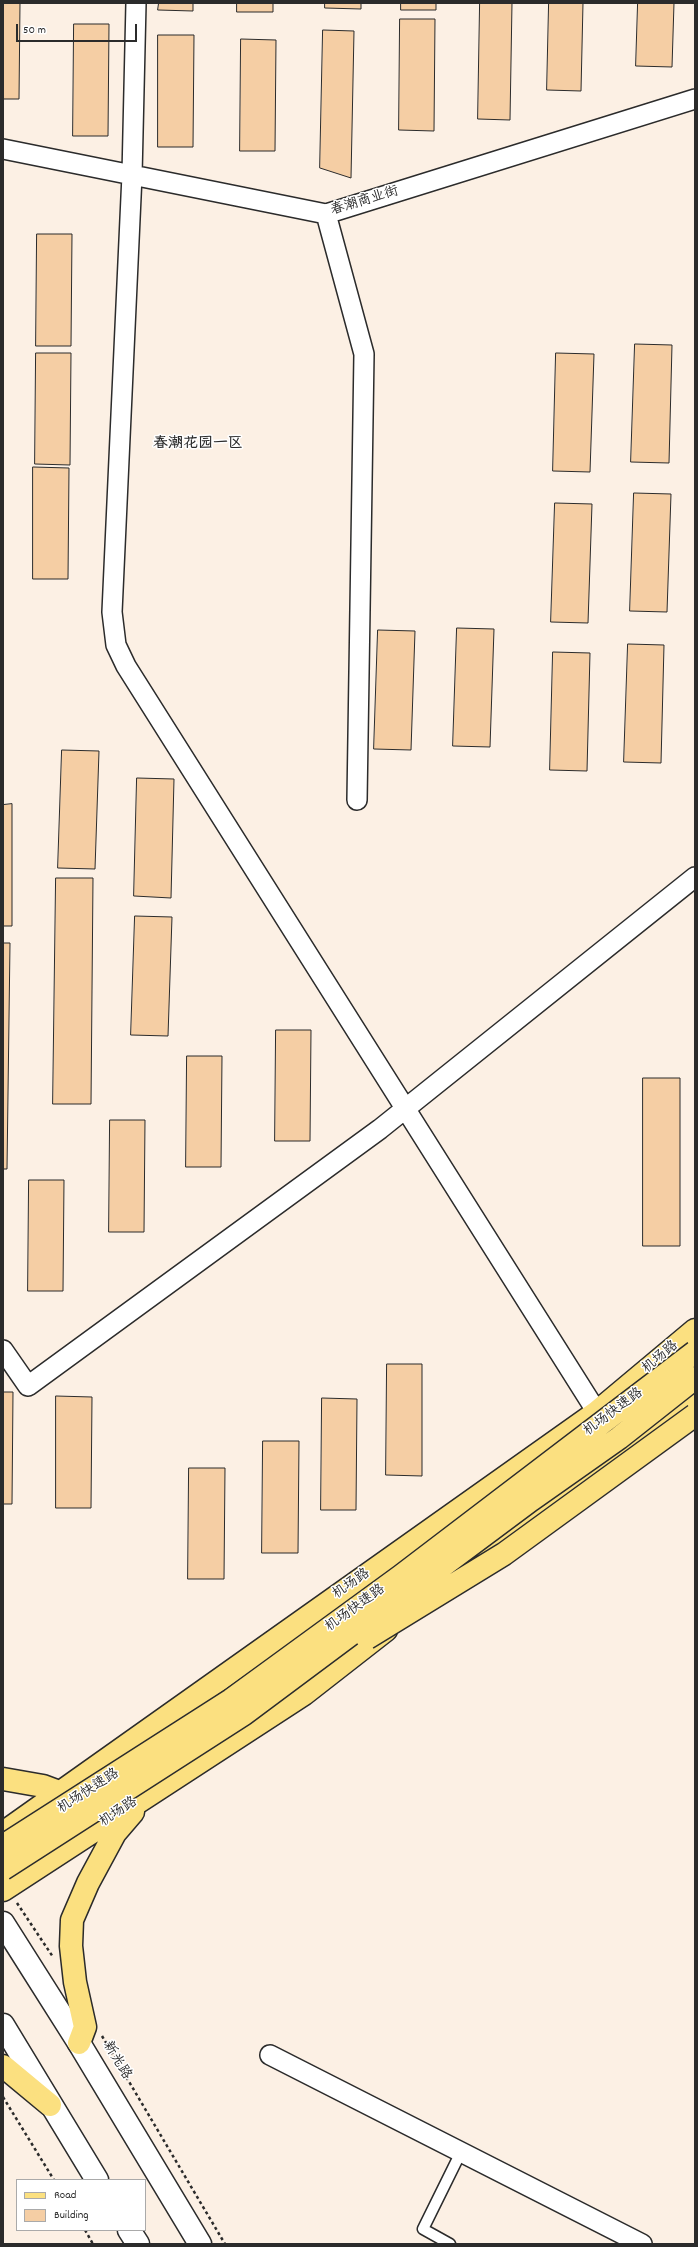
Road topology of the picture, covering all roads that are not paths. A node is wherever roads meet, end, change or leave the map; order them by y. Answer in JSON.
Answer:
{"nodes":[{"id":1,"x":136,"y":3,"type":"edge"},
{"id":2,"x":695,"y":99,"type":"edge"},
{"id":3,"x":3,"y":149,"type":"edge"},
{"id":4,"x":132,"y":176,"type":"junction"},
{"id":5,"x":326,"y":214,"type":"junction"},
{"id":6,"x":357,"y":800,"type":"dead end"},
{"id":7,"x":695,"y":877,"type":"edge"},
{"id":8,"x":405,"y":1109,"type":"junction"},
{"id":9,"x":695,"y":1330,"type":"edge"},
{"id":10,"x":3,"y":1350,"type":"edge"},
{"id":11,"x":695,"y":1352,"type":"edge"},
{"id":12,"x":695,"y":1378,"type":"edge"},
{"id":13,"x":695,"y":1392,"type":"edge"},
{"id":14,"x":597,"y":1412,"type":"junction"},
{"id":15,"x":695,"y":1415,"type":"edge"},
{"id":16,"x":621,"y":1450,"type":"junction"},
{"id":17,"x":244,"y":1714,"type":"junction"},
{"id":18,"x":3,"y":1779,"type":"edge"},
{"id":19,"x":59,"y":1792,"type":"junction"},
{"id":20,"x":148,"y":1794,"type":"junction"},
{"id":21,"x":3,"y":1833,"type":"edge"},
{"id":22,"x":3,"y":1846,"type":"edge"},
{"id":23,"x":4,"y":1882,"type":"edge"},
{"id":24,"x":3,"y":1923,"type":"edge"},
{"id":25,"x":3,"y":2025,"type":"edge"},
{"id":26,"x":79,"y":2043,"type":"junction"},
{"id":27,"x":270,"y":2054,"type":"dead end"},
{"id":28,"x":3,"y":2066,"type":"edge"},
{"id":29,"x":50,"y":2105,"type":"junction"},
{"id":30,"x":462,"y":2152,"type":"junction"},
{"id":31,"x":97,"y":2179,"type":"edge"},
{"id":32,"x":130,"y":2231,"type":"edge"},
{"id":33,"x":138,"y":2244,"type":"edge"},
{"id":34,"x":200,"y":2244,"type":"edge"},
{"id":35,"x":450,"y":2244,"type":"edge"},
{"id":36,"x":642,"y":2244,"type":"edge"}],
"edges":[{"from":1,"to":4,"type":"street"},
{"from":2,"to":5,"type":"street","name":"春潮商业街"},
{"from":3,"to":4,"type":"street","name":"春潮商业街"},
{"from":4,"to":5,"type":"street","name":"春潮商业街"},
{"from":4,"to":8,"type":"street"},
{"from":5,"to":6,"type":"street"},
{"from":7,"to":8,"type":"street"},
{"from":8,"to":10,"type":"street"},
{"from":8,"to":14,"type":"street"},
{"from":9,"to":14,"type":"main road","name":"机场路"},
{"from":11,"to":22,"type":"main road","name":"机场快速路","bridge":true},
{"from":12,"to":17,"type":"main road","name":"机场快速路","bridge":true},
{"from":13,"to":16,"type":"main road","name":"机场路"},
{"from":14,"to":16,"type":"street"},
{"from":14,"to":19,"type":"main road","name":"机场路"},
{"from":15,"to":17,"type":"main road","bridge":true},
{"from":16,"to":20,"type":"main road","name":"机场路"},
{"from":17,"to":23,"type":"main road","name":"机场快速路","bridge":true},
{"from":18,"to":19,"type":"main road"},
{"from":19,"to":21,"type":"main road","name":"机场路"},
{"from":20,"to":23,"type":"main road","name":"机场路"},
{"from":20,"to":26,"type":"main road"},
{"from":24,"to":26,"type":"main road","name":"新光路"},
{"from":25,"to":29,"type":"main road"},
{"from":26,"to":34,"type":"main road","name":"新光路"},
{"from":27,"to":30,"type":"street"},
{"from":28,"to":29,"type":"main road"},
{"from":29,"to":31,"type":"main road"},
{"from":30,"to":35,"type":"lane"},
{"from":30,"to":36,"type":"street"},
{"from":32,"to":33,"type":"main road"}]}
